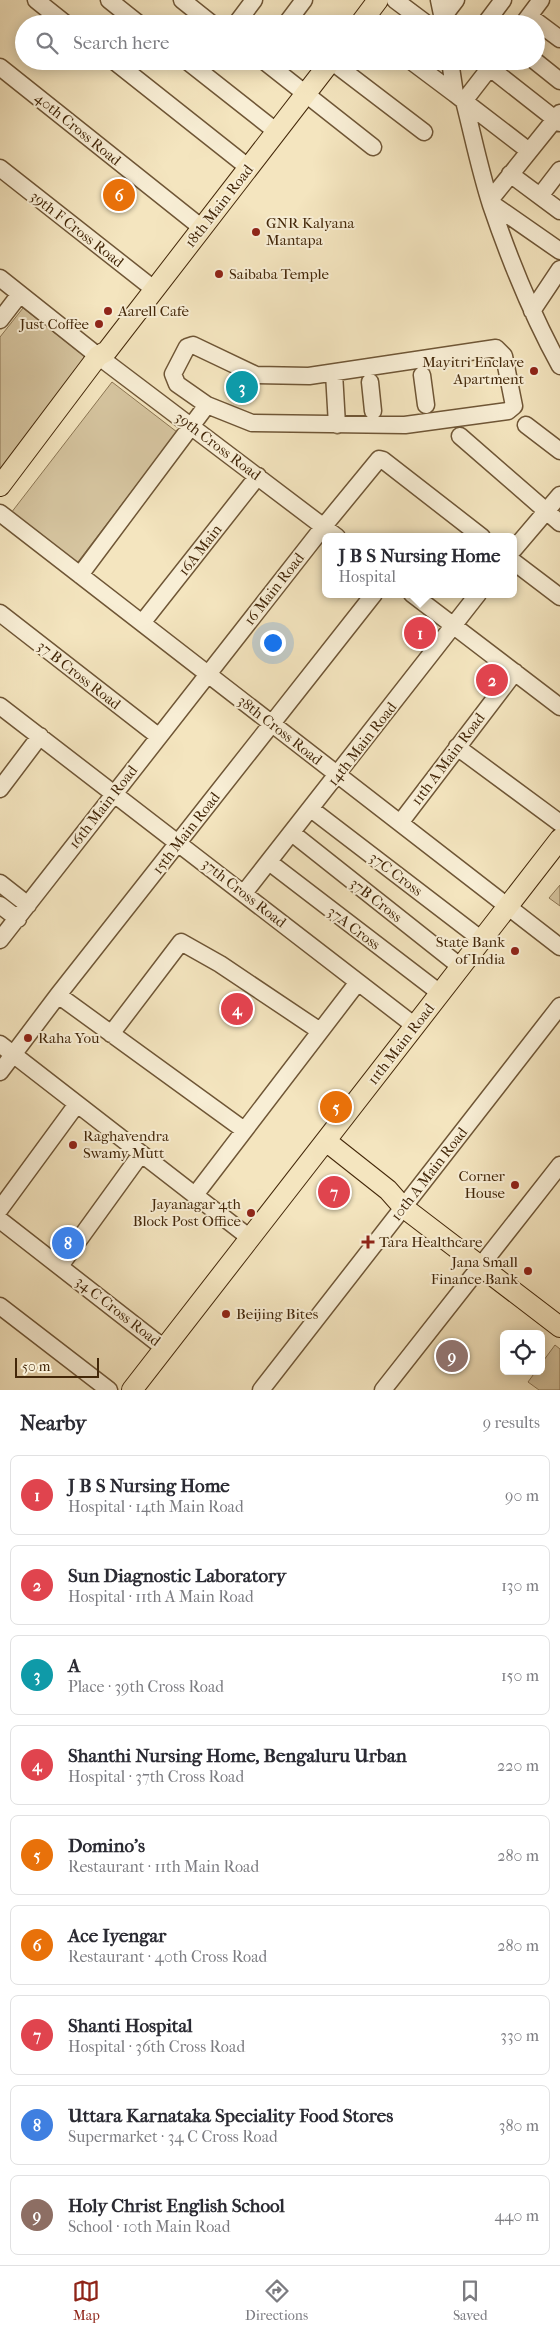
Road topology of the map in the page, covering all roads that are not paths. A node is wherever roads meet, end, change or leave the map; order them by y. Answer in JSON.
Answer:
{"nodes":[{"id":1,"x":36,"y":0,"type":"edge"},
{"id":2,"x":109,"y":0,"type":"edge"},
{"id":3,"x":254,"y":0,"type":"edge"},
{"id":4,"x":304,"y":0,"type":"edge"},
{"id":5,"x":378,"y":0,"type":"edge"},
{"id":6,"x":394,"y":0,"type":"edge"},
{"id":7,"x":439,"y":0,"type":"edge"},
{"id":8,"x":456,"y":0,"type":"edge"},
{"id":9,"x":503,"y":0,"type":"edge"},
{"id":10,"x":541,"y":0,"type":"edge"},
{"id":11,"x":188,"y":2,"type":"edge"},
{"id":12,"x":55,"y":15,"type":"edge"},
{"id":13,"x":128,"y":15,"type":"edge"},
{"id":14,"x":202,"y":15,"type":"edge"},
{"id":15,"x":243,"y":15,"type":"edge"},
{"id":16,"x":293,"y":15,"type":"edge"},
{"id":17,"x":367,"y":15,"type":"edge"},
{"id":18,"x":414,"y":15,"type":"edge"},
{"id":19,"x":442,"y":15,"type":"edge"},
{"id":20,"x":446,"y":15,"type":"edge"},
{"id":21,"x":492,"y":15,"type":"edge"},
{"id":22,"x":530,"y":15,"type":"edge"},
{"id":23,"x":545,"y":29,"type":"edge"},
{"id":24,"x":559,"y":36,"type":"edge"},
{"id":25,"x":0,"y":67,"type":"edge"},
{"id":26,"x":545,"y":69,"type":"edge"},
{"id":27,"x":125,"y":70,"type":"edge"},
{"id":28,"x":198,"y":70,"type":"edge"},
{"id":29,"x":275,"y":70,"type":"edge"},
{"id":30,"x":324,"y":70,"type":"edge"},
{"id":31,"x":343,"y":70,"type":"edge"},
{"id":32,"x":423,"y":70,"type":"edge"},
{"id":33,"x":454,"y":70,"type":"edge"},
{"id":34,"x":487,"y":70,"type":"edge"},
{"id":35,"x":498,"y":70,"type":"edge"},
{"id":36,"x":560,"y":80,"type":"edge"},
{"id":37,"x":305,"y":95,"type":"junction"},
{"id":38,"x":460,"y":98,"type":"junction"},
{"id":39,"x":558,"y":118,"type":"edge"},
{"id":40,"x":277,"y":132,"type":"junction"},
{"id":41,"x":424,"y":132,"type":"dead end"},
{"id":42,"x":373,"y":147,"type":"dead end"},
{"id":43,"x":529,"y":151,"type":"junction"},
{"id":44,"x":0,"y":168,"type":"edge"},
{"id":45,"x":249,"y":168,"type":"junction"},
{"id":46,"x":560,"y":170,"type":"edge"},
{"id":47,"x":510,"y":174,"type":"junction"},
{"id":48,"x":540,"y":196,"type":"junction"},
{"id":49,"x":490,"y":201,"type":"junction"},
{"id":50,"x":560,"y":211,"type":"edge"},
{"id":51,"x":202,"y":228,"type":"junction"},
{"id":52,"x":560,"y":251,"type":"edge"},
{"id":53,"x":560,"y":269,"type":"edge"},
{"id":54,"x":0,"y":278,"type":"edge"},
{"id":55,"x":155,"y":290,"type":"junction"},
{"id":56,"x":20,"y":294,"type":"junction"},
{"id":57,"x":532,"y":311,"type":"junction"},
{"id":58,"x":0,"y":320,"type":"edge"},
{"id":59,"x":560,"y":334,"type":"edge"},
{"id":60,"x":550,"y":347,"type":"junction"},
{"id":61,"x":104,"y":356,"type":"junction"},
{"id":62,"x":560,"y":366,"type":"edge"},
{"id":63,"x":334,"y":373,"type":"junction"},
{"id":64,"x":422,"y":374,"type":"dead end"},
{"id":65,"x":370,"y":382,"type":"dead end"},
{"id":66,"x":207,"y":405,"type":"junction"},
{"id":67,"x":426,"y":405,"type":"dead end"},
{"id":68,"x":373,"y":411,"type":"dead end"},
{"id":69,"x":222,"y":412,"type":"junction"},
{"id":70,"x":191,"y":425,"type":"junction"},
{"id":71,"x":337,"y":425,"type":"junction"},
{"id":72,"x":526,"y":425,"type":"dead end"},
{"id":73,"x":205,"y":435,"type":"junction"},
{"id":74,"x":460,"y":436,"type":"dead end"},
{"id":75,"x":560,"y":452,"type":"edge"},
{"id":76,"x":258,"y":476,"type":"junction"},
{"id":77,"x":0,"y":486,"type":"edge"},
{"id":78,"x":560,"y":495,"type":"edge"},
{"id":79,"x":0,"y":501,"type":"edge"},
{"id":80,"x":546,"y":512,"type":"junction"},
{"id":81,"x":0,"y":513,"type":"edge"},
{"id":82,"x":560,"y":523,"type":"edge"},
{"id":83,"x":324,"y":526,"type":"junction"},
{"id":84,"x":333,"y":533,"type":"edge"},
{"id":85,"x":477,"y":533,"type":"edge"},
{"id":86,"x":517,"y":546,"type":"edge"},
{"id":87,"x":517,"y":564,"type":"edge"},
{"id":88,"x":80,"y":575,"type":"junction"},
{"id":89,"x":560,"y":597,"type":"edge"},
{"id":90,"x":371,"y":598,"type":"edge"},
{"id":91,"x":417,"y":598,"type":"edge"},
{"id":92,"x":475,"y":598,"type":"edge"},
{"id":93,"x":0,"y":613,"type":"edge"},
{"id":94,"x":142,"y":623,"type":"junction"},
{"id":95,"x":454,"y":626,"type":"junction"},
{"id":96,"x":515,"y":672,"type":"junction"},
{"id":97,"x":207,"y":674,"type":"junction"},
{"id":98,"x":0,"y":706,"type":"edge"},
{"id":99,"x":560,"y":707,"type":"edge"},
{"id":100,"x":272,"y":724,"type":"junction"},
{"id":101,"x":40,"y":736,"type":"junction"},
{"id":102,"x":158,"y":736,"type":"junction"},
{"id":103,"x":457,"y":747,"type":"junction"},
{"id":104,"x":338,"y":775,"type":"junction"},
{"id":105,"x":0,"y":789,"type":"edge"},
{"id":106,"x":114,"y":792,"type":"junction"},
{"id":107,"x":311,"y":809,"type":"junction"},
{"id":108,"x":400,"y":823,"type":"junction"},
{"id":109,"x":560,"y":823,"type":"edge"},
{"id":110,"x":292,"y":833,"type":"junction"},
{"id":111,"x":560,"y":839,"type":"edge"},
{"id":112,"x":178,"y":842,"type":"junction"},
{"id":113,"x":560,"y":859,"type":"edge"},
{"id":114,"x":269,"y":862,"type":"junction"},
{"id":115,"x":0,"y":883,"type":"edge"},
{"id":116,"x":244,"y":893,"type":"junction"},
{"id":117,"x":0,"y":905,"type":"edge"},
{"id":118,"x":28,"y":905,"type":"junction"},
{"id":119,"x":513,"y":910,"type":"junction"},
{"id":120,"x":18,"y":919,"type":"junction"},
{"id":121,"x":0,"y":940,"type":"edge"},
{"id":122,"x":482,"y":940,"type":"junction"},
{"id":123,"x":560,"y":947,"type":"edge"},
{"id":124,"x":461,"y":966,"type":"junction"},
{"id":125,"x":358,"y":982,"type":"junction"},
{"id":126,"x":440,"y":993,"type":"junction"},
{"id":127,"x":58,"y":995,"type":"junction"},
{"id":128,"x":560,"y":1006,"type":"edge"},
{"id":129,"x":415,"y":1026,"type":"junction"},
{"id":130,"x":320,"y":1031,"type":"junction"},
{"id":131,"x":111,"y":1034,"type":"junction"},
{"id":132,"x":0,"y":1044,"type":"edge"},
{"id":133,"x":13,"y":1055,"type":"junction"},
{"id":134,"x":0,"y":1072,"type":"edge"},
{"id":135,"x":77,"y":1104,"type":"junction"},
{"id":136,"x":244,"y":1130,"type":"junction"},
{"id":137,"x":328,"y":1149,"type":"junction"},
{"id":138,"x":141,"y":1154,"type":"junction"},
{"id":139,"x":560,"y":1165,"type":"edge"},
{"id":140,"x":195,"y":1195,"type":"junction"},
{"id":141,"x":403,"y":1207,"type":"junction"},
{"id":142,"x":0,"y":1209,"type":"edge"},
{"id":143,"x":0,"y":1220,"type":"edge"},
{"id":144,"x":250,"y":1238,"type":"junction"},
{"id":145,"x":60,"y":1266,"type":"junction"},
{"id":146,"x":481,"y":1266,"type":"junction"},
{"id":147,"x":0,"y":1306,"type":"edge"},
{"id":148,"x":560,"y":1327,"type":"edge"},
{"id":149,"x":164,"y":1348,"type":"junction"},
{"id":150,"x":109,"y":1390,"type":"edge"},
{"id":151,"x":132,"y":1390,"type":"edge"},
{"id":152,"x":145,"y":1390,"type":"edge"},
{"id":153,"x":261,"y":1390,"type":"edge"},
{"id":154,"x":383,"y":1390,"type":"edge"}],
"edges":[{"from":1,"to":12,"type":"street"},
{"from":2,"to":13,"type":"street"},
{"from":3,"to":15,"type":"street"},
{"from":4,"to":16,"type":"street"},
{"from":5,"to":17,"type":"main road"},
{"from":6,"to":18,"type":"street"},
{"from":7,"to":19,"type":"street"},
{"from":8,"to":20,"type":"street"},
{"from":9,"to":21,"type":"street"},
{"from":10,"to":22,"type":"street"},
{"from":11,"to":14,"type":"street"},
{"from":23,"to":24,"type":"street"},
{"from":25,"to":51,"type":"street","name":"40th Cross Road"},
{"from":26,"to":36,"type":"street"},
{"from":27,"to":45,"type":"street"},
{"from":28,"to":40,"type":"street"},
{"from":29,"to":37,"type":"street"},
{"from":30,"to":37,"type":"main road","name":"18th Main Road"},
{"from":31,"to":41,"type":"street"},
{"from":32,"to":38,"type":"street"},
{"from":33,"to":38,"type":"street"},
{"from":34,"to":38,"type":"street"},
{"from":35,"to":39,"type":"street"},
{"from":37,"to":40,"type":"main road","name":"18th Main Road"},
{"from":37,"to":42,"type":"street"},
{"from":38,"to":43,"type":"street"},
{"from":38,"to":49,"type":"street"},
{"from":39,"to":43,"type":"street"},
{"from":40,"to":45,"type":"main road","name":"18th Main Road"},
{"from":43,"to":47,"type":"street"},
{"from":44,"to":55,"type":"street","name":"39th F Cross Road"},
{"from":45,"to":51,"type":"main road","name":"18th Main Road"},
{"from":46,"to":48,"type":"street"},
{"from":47,"to":48,"type":"street"},
{"from":47,"to":49,"type":"street"},
{"from":48,"to":50,"type":"street"},
{"from":49,"to":52,"type":"street"},
{"from":49,"to":57,"type":"street"},
{"from":51,"to":55,"type":"main road","name":"18th Main Road"},
{"from":53,"to":57,"type":"street"},
{"from":54,"to":56,"type":"street","name":"39th Cross Road"},
{"from":55,"to":61,"type":"main road","name":"18th Main Road"},
{"from":56,"to":58,"type":"street"},
{"from":56,"to":61,"type":"street","name":"39th Cross Road"},
{"from":57,"to":60,"type":"street"},
{"from":59,"to":60,"type":"street"},
{"from":60,"to":62,"type":"street"},
{"from":61,"to":70,"type":"street","name":"39th Cross Road"},
{"from":61,"to":77,"type":"main road","name":"18th Main Road"},
{"from":61,"to":79,"type":"main road","name":"18th Main Road"},
{"from":63,"to":66,"type":"street"},
{"from":63,"to":71,"type":"street"},
{"from":63,"to":71,"type":"street"},
{"from":64,"to":67,"type":"street"},
{"from":65,"to":68,"type":"street"},
{"from":66,"to":69,"type":"street"},
{"from":66,"to":70,"type":"street"},
{"from":69,"to":71,"type":"street"},
{"from":69,"to":73,"type":"street"},
{"from":70,"to":73,"type":"street","name":"39th Cross Road"},
{"from":70,"to":88,"type":"street"},
{"from":72,"to":75,"type":"street"},
{"from":73,"to":76,"type":"street","name":"39th Cross Road"},
{"from":74,"to":80,"type":"street"},
{"from":76,"to":83,"type":"street","name":"39th Cross Road"},
{"from":76,"to":94,"type":"street","name":"16A Main"},
{"from":78,"to":80,"type":"street"},
{"from":80,"to":82,"type":"street"},
{"from":80,"to":86,"type":"street"},
{"from":81,"to":88,"type":"street","name":"38th Cross Road"},
{"from":83,"to":84,"type":"street","name":"39th Cross Road"},
{"from":83,"to":85,"type":"street","name":"16 Main Road"},
{"from":83,"to":97,"type":"street","name":"16 Main Road"},
{"from":87,"to":89,"type":"street"},
{"from":88,"to":94,"type":"street","name":"38th Cross Road"},
{"from":90,"to":100,"type":"street","name":"15th Main Road"},
{"from":91,"to":95,"type":"street"},
{"from":92,"to":95,"type":"street","name":"14th Main Road"},
{"from":93,"to":102,"type":"street","name":"37 B Cross Road"},
{"from":94,"to":97,"type":"street","name":"38th Cross Road"},
{"from":95,"to":96,"type":"street"},
{"from":95,"to":104,"type":"street","name":"14th Main Road"},
{"from":96,"to":99,"type":"street"},
{"from":96,"to":103,"type":"street","name":"11th A Main Road"},
{"from":97,"to":100,"type":"street","name":"38th Cross Road"},
{"from":97,"to":102,"type":"street","name":"16th Main Road"},
{"from":98,"to":101,"type":"street","name":"37th Cross Road"},
{"from":100,"to":104,"type":"street","name":"38th Cross Road"},
{"from":100,"to":112,"type":"street","name":"15th Main Road"},
{"from":101,"to":105,"type":"street"},
{"from":101,"to":106,"type":"street","name":"37th Cross Road"},
{"from":102,"to":106,"type":"street","name":"16th Main Road"},
{"from":103,"to":108,"type":"street","name":"11th A Main Road"},
{"from":103,"to":109,"type":"street"},
{"from":104,"to":107,"type":"street","name":"14th Main Road"},
{"from":104,"to":108,"type":"street","name":"38th Cross Road"},
{"from":106,"to":112,"type":"street","name":"37th Cross Road"},
{"from":106,"to":118,"type":"street","name":"16th Main Road"},
{"from":107,"to":110,"type":"street","name":"14th Main Road"},
{"from":107,"to":122,"type":"street","name":"37C Cross"},
{"from":108,"to":119,"type":"street","name":"38th Cross Road"},
{"from":110,"to":114,"type":"street","name":"14th Main Road"},
{"from":110,"to":124,"type":"street","name":"37B Cross"},
{"from":111,"to":119,"type":"main road","name":"11th Main Road"},
{"from":112,"to":116,"type":"street","name":"37th Cross Road"},
{"from":112,"to":127,"type":"street","name":"15th Main Road"},
{"from":113,"to":119,"type":"main road","name":"11th Main Road"},
{"from":114,"to":116,"type":"street","name":"14th Main Road"},
{"from":114,"to":126,"type":"street","name":"37A Cross"},
{"from":115,"to":118,"type":"street"},
{"from":116,"to":125,"type":"street","name":"37th Cross Road"},
{"from":117,"to":120,"type":"street"},
{"from":118,"to":120,"type":"street","name":"16th Main Road"},
{"from":119,"to":122,"type":"main road","name":"11th Main Road"},
{"from":119,"to":123,"type":"street","name":"38th Cross Road"},
{"from":119,"to":137,"type":"main road","name":"11th Main Road"},
{"from":120,"to":121,"type":"street","name":"16th Main Road"},
{"from":122,"to":124,"type":"main road","name":"11th Main Road"},
{"from":124,"to":126,"type":"main road","name":"11th Main Road"},
{"from":125,"to":129,"type":"street","name":"37th Cross Road"},
{"from":125,"to":130,"type":"street"},
{"from":126,"to":129,"type":"main road","name":"11th Main Road"},
{"from":127,"to":131,"type":"street"},
{"from":127,"to":133,"type":"street","name":"15th Main Road"},
{"from":128,"to":141,"type":"street","name":"10th A Main Road"},
{"from":129,"to":137,"type":"main road","name":"11th Main Road"},
{"from":130,"to":131,"type":"street"},
{"from":130,"to":136,"type":"street"},
{"from":131,"to":136,"type":"street"},
{"from":132,"to":133,"type":"street"},
{"from":133,"to":134,"type":"street","name":"15th Main Road"},
{"from":133,"to":135,"type":"street"},
{"from":135,"to":138,"type":"street"},
{"from":135,"to":142,"type":"street"},
{"from":136,"to":140,"type":"street"},
{"from":137,"to":141,"type":"main road"},
{"from":137,"to":144,"type":"main road","name":"11th Main Road"},
{"from":137,"to":152,"type":"main road","name":"11th Main Road"},
{"from":138,"to":140,"type":"street"},
{"from":138,"to":145,"type":"street"},
{"from":139,"to":146,"type":"street"},
{"from":140,"to":144,"type":"street"},
{"from":141,"to":146,"type":"main road"},
{"from":141,"to":153,"type":"street","name":"10th A Main Road"},
{"from":143,"to":145,"type":"street","name":"34 C Cross Road"},
{"from":144,"to":149,"type":"main road","name":"11th Main Road"},
{"from":145,"to":149,"type":"street","name":"34 C Cross Road"},
{"from":146,"to":148,"type":"main road"},
{"from":146,"to":154,"type":"street"},
{"from":147,"to":150,"type":"street"},
{"from":149,"to":151,"type":"main road","name":"11th Main Road"}]}
